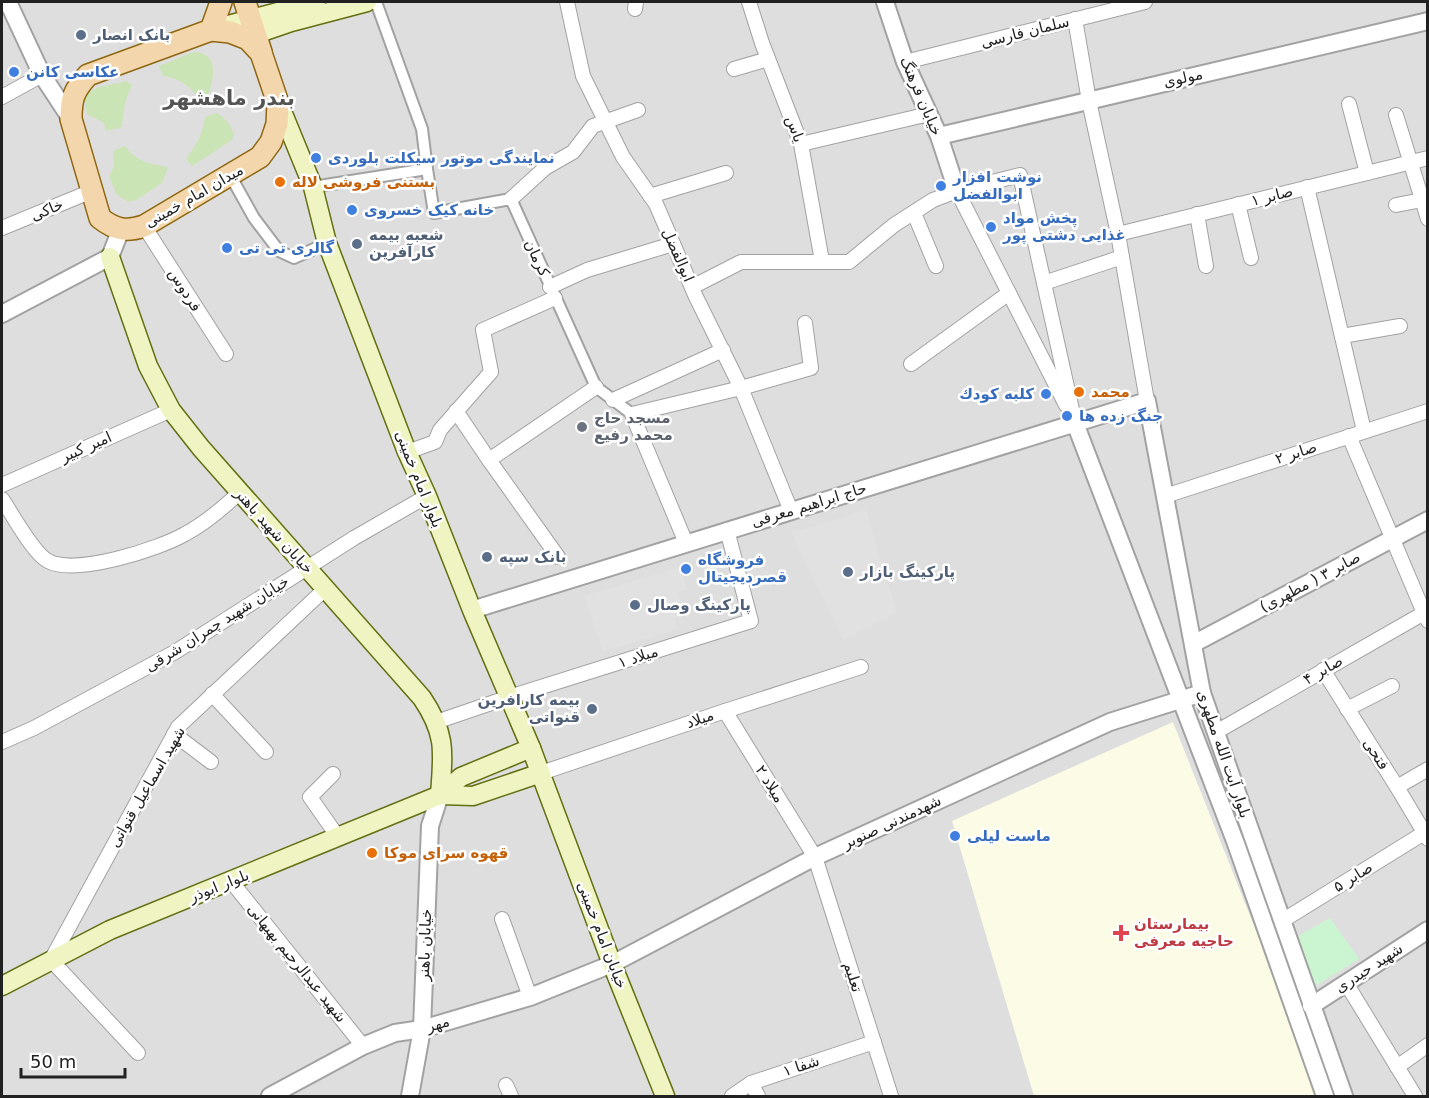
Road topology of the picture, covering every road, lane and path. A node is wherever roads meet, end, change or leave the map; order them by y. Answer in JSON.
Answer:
{"nodes":[{"id":1,"x":8,"y":2,"type":"edge"},
{"id":2,"x":221,"y":2,"type":"edge"},
{"id":3,"x":316,"y":2,"type":"edge"},
{"id":4,"x":367,"y":2,"type":"edge"},
{"id":5,"x":376,"y":2,"type":"edge"},
{"id":6,"x":567,"y":2,"type":"edge"},
{"id":7,"x":749,"y":2,"type":"edge"},
{"id":8,"x":885,"y":2,"type":"edge"},
{"id":9,"x":1145,"y":2,"type":"edge"},
{"id":10,"x":1075,"y":19,"type":"junction"},
{"id":11,"x":1428,"y":21,"type":"edge"},
{"id":12,"x":253,"y":27,"type":"edge"},
{"id":13,"x":211,"y":30,"type":"junction"},
{"id":14,"x":768,"y":59,"type":"junction"},
{"id":15,"x":905,"y":62,"type":"junction"},
{"id":16,"x":734,"y":69,"type":"dead end"},
{"id":17,"x":42,"y":75,"type":"junction"},
{"id":18,"x":2,"y":97,"type":"edge"},
{"id":19,"x":1089,"y":101,"type":"junction"},
{"id":20,"x":278,"y":103,"type":"junction"},
{"id":21,"x":1349,"y":104,"type":"dead end"},
{"id":22,"x":638,"y":110,"type":"dead end"},
{"id":23,"x":929,"y":114,"type":"junction"},
{"id":24,"x":1396,"y":115,"type":"dead end"},
{"id":25,"x":71,"y":119,"type":"junction"},
{"id":26,"x":605,"y":121,"type":"junction"},
{"id":27,"x":939,"y":136,"type":"junction"},
{"id":28,"x":801,"y":144,"type":"junction"},
{"id":29,"x":1428,"y":158,"type":"edge"},
{"id":30,"x":1410,"y":162,"type":"junction"},
{"id":31,"x":427,"y":168,"type":"junction"},
{"id":32,"x":726,"y":173,"type":"dead end"},
{"id":33,"x":1367,"y":173,"type":"junction"},
{"id":34,"x":230,"y":175,"type":"junction"},
{"id":35,"x":312,"y":184,"type":"junction"},
{"id":36,"x":1307,"y":187,"type":"junction"},
{"id":37,"x":93,"y":191,"type":"junction"},
{"id":38,"x":957,"y":191,"type":"junction"},
{"id":39,"x":650,"y":196,"type":"junction"},
{"id":40,"x":511,"y":199,"type":"junction"},
{"id":41,"x":1422,"y":200,"type":"junction"},
{"id":42,"x":1238,"y":204,"type":"junction"},
{"id":43,"x":1396,"y":205,"type":"dead end"},
{"id":44,"x":914,"y":213,"type":"junction"},
{"id":45,"x":1197,"y":214,"type":"junction"},
{"id":46,"x":1428,"y":219,"type":"edge"},
{"id":47,"x":144,"y":226,"type":"junction"},
{"id":48,"x":2,"y":228,"type":"edge"},
{"id":49,"x":121,"y":229,"type":"junction"},
{"id":50,"x":1118,"y":234,"type":"junction"},
{"id":51,"x":327,"y":243,"type":"junction"},
{"id":52,"x":673,"y":244,"type":"junction"},
{"id":53,"x":110,"y":256,"type":"junction"},
{"id":54,"x":1122,"y":257,"type":"junction"},
{"id":55,"x":1251,"y":258,"type":"dead end"},
{"id":56,"x":822,"y":261,"type":"junction"},
{"id":57,"x":936,"y":266,"type":"dead end"},
{"id":58,"x":1206,"y":266,"type":"dead end"},
{"id":59,"x":1044,"y":283,"type":"junction"},
{"id":60,"x":692,"y":287,"type":"junction"},
{"id":61,"x":553,"y":292,"type":"junction"},
{"id":62,"x":1009,"y":293,"type":"junction"},
{"id":63,"x":2,"y":314,"type":"edge"},
{"id":64,"x":805,"y":323,"type":"dead end"},
{"id":65,"x":1400,"y":326,"type":"dead end"},
{"id":66,"x":1342,"y":336,"type":"junction"},
{"id":67,"x":723,"y":350,"type":"junction"},
{"id":68,"x":226,"y":354,"type":"dead end"},
{"id":69,"x":911,"y":364,"type":"dead end"},
{"id":70,"x":596,"y":387,"type":"junction"},
{"id":71,"x":741,"y":388,"type":"junction"},
{"id":72,"x":613,"y":400,"type":"junction"},
{"id":73,"x":1147,"y":401,"type":"junction"},
{"id":74,"x":171,"y":410,"type":"junction"},
{"id":75,"x":456,"y":411,"type":"junction"},
{"id":76,"x":1428,"y":411,"type":"edge"},
{"id":77,"x":632,"y":414,"type":"junction"},
{"id":78,"x":1075,"y":423,"type":"junction"},
{"id":79,"x":1364,"y":431,"type":"junction"},
{"id":80,"x":1349,"y":436,"type":"junction"},
{"id":81,"x":407,"y":452,"type":"junction"},
{"id":82,"x":489,"y":460,"type":"junction"},
{"id":83,"x":2,"y":485,"type":"edge"},
{"id":84,"x":240,"y":492,"type":"junction"},
{"id":85,"x":427,"y":496,"type":"junction"},
{"id":86,"x":1165,"y":496,"type":"junction"},
{"id":87,"x":2,"y":499,"type":"edge"},
{"id":88,"x":790,"y":511,"type":"junction"},
{"id":89,"x":1428,"y":520,"type":"edge"},
{"id":90,"x":726,"y":530,"type":"junction"},
{"id":91,"x":1392,"y":539,"type":"junction"},
{"id":92,"x":686,"y":543,"type":"junction"},
{"id":93,"x":558,"y":557,"type":"dead end"},
{"id":94,"x":307,"y":568,"type":"junction"},
{"id":95,"x":325,"y":589,"type":"junction"},
{"id":96,"x":472,"y":610,"type":"junction"},
{"id":97,"x":1426,"y":617,"type":"edge"},
{"id":98,"x":1193,"y":644,"type":"junction"},
{"id":99,"x":861,"y":667,"type":"dead end"},
{"id":100,"x":1323,"y":670,"type":"junction"},
{"id":101,"x":1392,"y":686,"type":"dead end"},
{"id":102,"x":1202,"y":693,"type":"junction"},
{"id":103,"x":213,"y":694,"type":"junction"},
{"id":104,"x":509,"y":697,"type":"junction"},
{"id":105,"x":1181,"y":700,"type":"junction"},
{"id":106,"x":1347,"y":709,"type":"junction"},
{"id":107,"x":725,"y":711,"type":"junction"},
{"id":108,"x":436,"y":722,"type":"junction"},
{"id":109,"x":1216,"y":732,"type":"junction"},
{"id":110,"x":174,"y":734,"type":"junction"},
{"id":111,"x":2,"y":742,"type":"edge"},
{"id":112,"x":531,"y":748,"type":"junction"},
{"id":113,"x":266,"y":752,"type":"dead end"},
{"id":114,"x":211,"y":762,"type":"dead end"},
{"id":115,"x":1428,"y":769,"type":"edge"},
{"id":116,"x":541,"y":772,"type":"junction"},
{"id":117,"x":333,"y":774,"type":"dead end"},
{"id":118,"x":1397,"y":787,"type":"junction"},
{"id":119,"x":441,"y":795,"type":"junction"},
{"id":120,"x":1426,"y":836,"type":"edge"},
{"id":121,"x":338,"y":837,"type":"junction"},
{"id":122,"x":815,"y":858,"type":"junction"},
{"id":123,"x":231,"y":881,"type":"junction"},
{"id":124,"x":502,"y":918,"type":"dead end"},
{"id":125,"x":1282,"y":921,"type":"junction"},
{"id":126,"x":1428,"y":930,"type":"edge"},
{"id":127,"x":51,"y":960,"type":"junction"},
{"id":128,"x":612,"y":964,"type":"junction"},
{"id":129,"x":1346,"y":983,"type":"junction"},
{"id":130,"x":2,"y":986,"type":"edge"},
{"id":131,"x":530,"y":997,"type":"junction"},
{"id":132,"x":1311,"y":1006,"type":"junction"},
{"id":133,"x":422,"y":1029,"type":"junction"},
{"id":134,"x":1315,"y":1040,"type":"junction"},
{"id":135,"x":874,"y":1042,"type":"junction"},
{"id":136,"x":1428,"y":1045,"type":"edge"},
{"id":137,"x":363,"y":1046,"type":"junction"},
{"id":138,"x":138,"y":1053,"type":"dead end"},
{"id":139,"x":1397,"y":1067,"type":"junction"},
{"id":140,"x":751,"y":1083,"type":"junction"},
{"id":141,"x":270,"y":1096,"type":"edge"},
{"id":142,"x":410,"y":1096,"type":"edge"},
{"id":143,"x":665,"y":1096,"type":"edge"},
{"id":144,"x":732,"y":1096,"type":"edge"},
{"id":145,"x":758,"y":1096,"type":"edge"},
{"id":146,"x":891,"y":1096,"type":"edge"},
{"id":147,"x":1325,"y":1096,"type":"edge"},
{"id":148,"x":1344,"y":1096,"type":"edge"},
{"id":149,"x":1414,"y":1096,"type":"edge"}],
"edges":[{"from":1,"to":17,"type":"street"},
{"from":2,"to":13,"type":"main road"},
{"from":3,"to":12,"type":"main road"},
{"from":4,"to":12,"type":"main road"},
{"from":5,"to":31,"type":"street"},
{"from":6,"to":26,"type":"street","name":"ابوالفضل"},
{"from":7,"to":14,"type":"street","name":"یاس"},
{"from":8,"to":15,"type":"street","name":"خیابان فرهنگ"},
{"from":9,"to":10,"type":"street","name":"سلمان فارسی"},
{"from":10,"to":15,"type":"street","name":"سلمان فارسی"},
{"from":10,"to":19,"type":"street"},
{"from":11,"to":19,"type":"street","name":"مولوی"},
{"from":12,"to":13,"type":"main road"},
{"from":12,"to":13,"type":"main road"},
{"from":12,"to":20,"type":"main road","name":"میدان امام خمینی"},
{"from":13,"to":25,"type":"main road"},
{"from":14,"to":16,"type":"street"},
{"from":14,"to":28,"type":"street","name":"یاس"},
{"from":15,"to":23,"type":"street","name":"خیابان فرهنگ"},
{"from":17,"to":18,"type":"street"},
{"from":17,"to":25,"type":"street"},
{"from":19,"to":27,"type":"street","name":"مولوی"},
{"from":19,"to":50,"type":"street"},
{"from":20,"to":34,"type":"main road","name":"میدان امام خمینی"},
{"from":20,"to":35,"type":"main road","name":"بلوار امام خمینی"},
{"from":21,"to":33,"type":"street"},
{"from":22,"to":26,"type":"street"},
{"from":23,"to":27,"type":"street","name":"خیابان فرهنگ"},
{"from":23,"to":28,"type":"street"},
{"from":24,"to":30,"type":"street"},
{"from":25,"to":37,"type":"main road"},
{"from":26,"to":39,"type":"street","name":"ابوالفضل"},
{"from":26,"to":40,"type":"street"},
{"from":27,"to":38,"type":"street","name":"خیابان فرهنگ"},
{"from":28,"to":56,"type":"street","name":"یاس"},
{"from":29,"to":30,"type":"street","name":"صابر ۱"},
{"from":30,"to":33,"type":"street","name":"صابر ۱"},
{"from":30,"to":41,"type":"street"},
{"from":31,"to":35,"type":"street"},
{"from":31,"to":40,"type":"street"},
{"from":32,"to":39,"type":"street"},
{"from":33,"to":36,"type":"street","name":"صابر ۱"},
{"from":34,"to":47,"type":"main road","name":"میدان امام خمینی"},
{"from":34,"to":51,"type":"street"},
{"from":35,"to":51,"type":"main road","name":"بلوار امام خمینی"},
{"from":36,"to":42,"type":"street","name":"صابر ۱"},
{"from":36,"to":66,"type":"street"},
{"from":37,"to":48,"type":"street","name":"خاکی"},
{"from":37,"to":49,"type":"main road"},
{"from":38,"to":44,"type":"street"},
{"from":38,"to":59,"type":"street"},
{"from":38,"to":62,"type":"street"},
{"from":39,"to":52,"type":"street","name":"ابوالفضل"},
{"from":40,"to":61,"type":"street","name":"کرمان"},
{"from":41,"to":43,"type":"street"},
{"from":41,"to":46,"type":"street"},
{"from":42,"to":45,"type":"street","name":"صابر ۱"},
{"from":42,"to":55,"type":"street"},
{"from":44,"to":56,"type":"street"},
{"from":44,"to":57,"type":"street"},
{"from":45,"to":50,"type":"street","name":"صابر ۱"},
{"from":45,"to":58,"type":"street"},
{"from":47,"to":49,"type":"main road","name":"میدان امام خمینی"},
{"from":47,"to":68,"type":"street","name":"فردوس"},
{"from":49,"to":53,"type":"street"},
{"from":50,"to":54,"type":"street"},
{"from":51,"to":81,"type":"main road","name":"بلوار امام خمینی"},
{"from":52,"to":60,"type":"street","name":"ابوالفضل"},
{"from":52,"to":61,"type":"street"},
{"from":53,"to":63,"type":"street"},
{"from":53,"to":74,"type":"main road","name":"خیابان شهید باهنر"},
{"from":54,"to":59,"type":"street"},
{"from":54,"to":73,"type":"street"},
{"from":56,"to":60,"type":"street"},
{"from":59,"to":78,"type":"street"},
{"from":60,"to":67,"type":"street","name":"ابوالفضل"},
{"from":61,"to":70,"type":"street","name":"کرمان"},
{"from":61,"to":75,"type":"street"},
{"from":62,"to":69,"type":"street"},
{"from":62,"to":78,"type":"street"},
{"from":64,"to":71,"type":"street"},
{"from":65,"to":66,"type":"street"},
{"from":66,"to":79,"type":"street"},
{"from":67,"to":71,"type":"street","name":"ابوالفضل"},
{"from":67,"to":72,"type":"street"},
{"from":70,"to":72,"type":"street","name":"کرمان"},
{"from":70,"to":82,"type":"street"},
{"from":71,"to":77,"type":"street"},
{"from":71,"to":88,"type":"street","name":"ابوالفضل"},
{"from":72,"to":77,"type":"street","name":"کرمان"},
{"from":73,"to":78,"type":"street","name":"حاج ابراهیم معرفی"},
{"from":73,"to":86,"type":"street","name":"بلوار آیت الله مطهری"},
{"from":74,"to":83,"type":"street","name":"امیر کبیر"},
{"from":74,"to":84,"type":"main road","name":"خیابان شهید باهنر"},
{"from":75,"to":81,"type":"street"},
{"from":75,"to":82,"type":"street"},
{"from":76,"to":79,"type":"street","name":"صابر ۲"},
{"from":77,"to":92,"type":"street"},
{"from":78,"to":88,"type":"street","name":"حاج ابراهیم معرفی"},
{"from":78,"to":105,"type":"street","name":"بلوار آیت الله مطهری"},
{"from":79,"to":80,"type":"street","name":"صابر ۲"},
{"from":80,"to":86,"type":"street","name":"صابر ۲"},
{"from":80,"to":91,"type":"street"},
{"from":81,"to":85,"type":"main road","name":"بلوار امام خمینی"},
{"from":82,"to":93,"type":"street"},
{"from":84,"to":87,"type":"street"},
{"from":84,"to":94,"type":"main road","name":"خیابان شهید باهنر"},
{"from":85,"to":94,"type":"street","name":"خیابان شهید چمران شرقی"},
{"from":85,"to":96,"type":"main road","name":"بلوار امام خمینی"},
{"from":86,"to":98,"type":"street","name":"بلوار آیت الله مطهری"},
{"from":88,"to":90,"type":"street","name":"حاج ابراهیم معرفی"},
{"from":89,"to":91,"type":"street","name":"صابر ۳ ( مطهری)"},
{"from":90,"to":92,"type":"street","name":"حاج ابراهیم معرفی"},
{"from":90,"to":104,"type":"street","name":"میلاد ۱"},
{"from":91,"to":97,"type":"street"},
{"from":91,"to":98,"type":"street","name":"صابر ۳ ( مطهری)"},
{"from":92,"to":96,"type":"street","name":"حاج ابراهیم معرفی"},
{"from":94,"to":95,"type":"main road","name":"خیابان شهید باهنر"},
{"from":94,"to":111,"type":"street","name":"خیابان شهید چمران شرقی"},
{"from":95,"to":103,"type":"street","name":"شهید اسماعیل قنواتی"},
{"from":95,"to":108,"type":"main road","name":"خیابان شهید باهنر"},
{"from":96,"to":104,"type":"main road","name":"بلوار امام خمینی"},
{"from":97,"to":100,"type":"street","name":"صابر ۴"},
{"from":98,"to":102,"type":"street","name":"بلوار آیت الله مطهری"},
{"from":99,"to":107,"type":"street","name":"میلاد"},
{"from":100,"to":106,"type":"street","name":"فتحی"},
{"from":100,"to":109,"type":"street","name":"صابر ۴"},
{"from":101,"to":106,"type":"street"},
{"from":102,"to":105,"type":"street","name":"شهدمندنی صنوبر"},
{"from":102,"to":109,"type":"street","name":"بلوار آیت الله مطهری"},
{"from":103,"to":110,"type":"street","name":"شهید اسماعیل قنواتی"},
{"from":103,"to":113,"type":"street"},
{"from":104,"to":108,"type":"street","name":"میلاد ۱"},
{"from":104,"to":112,"type":"main road","name":"بلوار امام خمینی"},
{"from":105,"to":122,"type":"street","name":"شهدمندنی صنوبر"},
{"from":105,"to":134,"type":"street","name":"بلوار آیت الله مطهری"},
{"from":106,"to":118,"type":"street","name":"فتحی"},
{"from":107,"to":116,"type":"street","name":"میلاد"},
{"from":107,"to":122,"type":"street","name":"میلاد ۲"},
{"from":108,"to":119,"type":"main road","name":"خیابان شهید باهنر"},
{"from":109,"to":125,"type":"street","name":"بلوار آیت الله مطهری"},
{"from":110,"to":114,"type":"street"},
{"from":110,"to":127,"type":"street","name":"شهید اسماعیل قنواتی"},
{"from":112,"to":116,"type":"main road","name":"بلوار امام خمینی"},
{"from":112,"to":119,"type":"main road"},
{"from":115,"to":118,"type":"street"},
{"from":116,"to":119,"type":"main road"},
{"from":116,"to":128,"type":"main road","name":"خیابان امام خمینی"},
{"from":117,"to":121,"type":"street"},
{"from":118,"to":120,"type":"street","name":"فتحی"},
{"from":119,"to":121,"type":"main road","name":"بلوار ابوذر"},
{"from":119,"to":133,"type":"street","name":"خیابان باهنر"},
{"from":120,"to":125,"type":"street","name":"صابر ۵"},
{"from":121,"to":123,"type":"main road","name":"بلوار ابوذر"},
{"from":122,"to":128,"type":"street","name":"شهدمندنی صنوبر"},
{"from":122,"to":135,"type":"street","name":"تعلیم"},
{"from":123,"to":127,"type":"main road","name":"بلوار ابوذر"},
{"from":123,"to":137,"type":"street","name":"شهید عبدالرحیم بهبهانی"},
{"from":124,"to":131,"type":"street"},
{"from":125,"to":132,"type":"street","name":"بلوار آیت الله مطهری"},
{"from":126,"to":129,"type":"street","name":"شهید حیدری"},
{"from":127,"to":130,"type":"main road","name":"بلوار ابوذر"},
{"from":127,"to":138,"type":"street"},
{"from":128,"to":131,"type":"street","name":"مهر"},
{"from":128,"to":143,"type":"main road","name":"خیابان امام خمینی"},
{"from":129,"to":132,"type":"street","name":"شهید حیدری"},
{"from":129,"to":139,"type":"street"},
{"from":131,"to":133,"type":"street","name":"مهر"},
{"from":132,"to":134,"type":"street","name":"بلوار آیت الله مطهری"},
{"from":133,"to":137,"type":"street","name":"مهر"},
{"from":133,"to":142,"type":"street","name":"خیابان باهنر"},
{"from":134,"to":147,"type":"street","name":"بلوار آیت الله مطهری"},
{"from":134,"to":148,"type":"street","name":"بلوار آیت الله مطهری"},
{"from":135,"to":140,"type":"street","name":"شفا ۱"},
{"from":135,"to":146,"type":"street","name":"تعلیم"},
{"from":136,"to":139,"type":"street"},
{"from":137,"to":141,"type":"street","name":"مهر"},
{"from":139,"to":149,"type":"street"},
{"from":140,"to":144,"type":"street","name":"شفا ۱"},
{"from":140,"to":145,"type":"street"}]}
